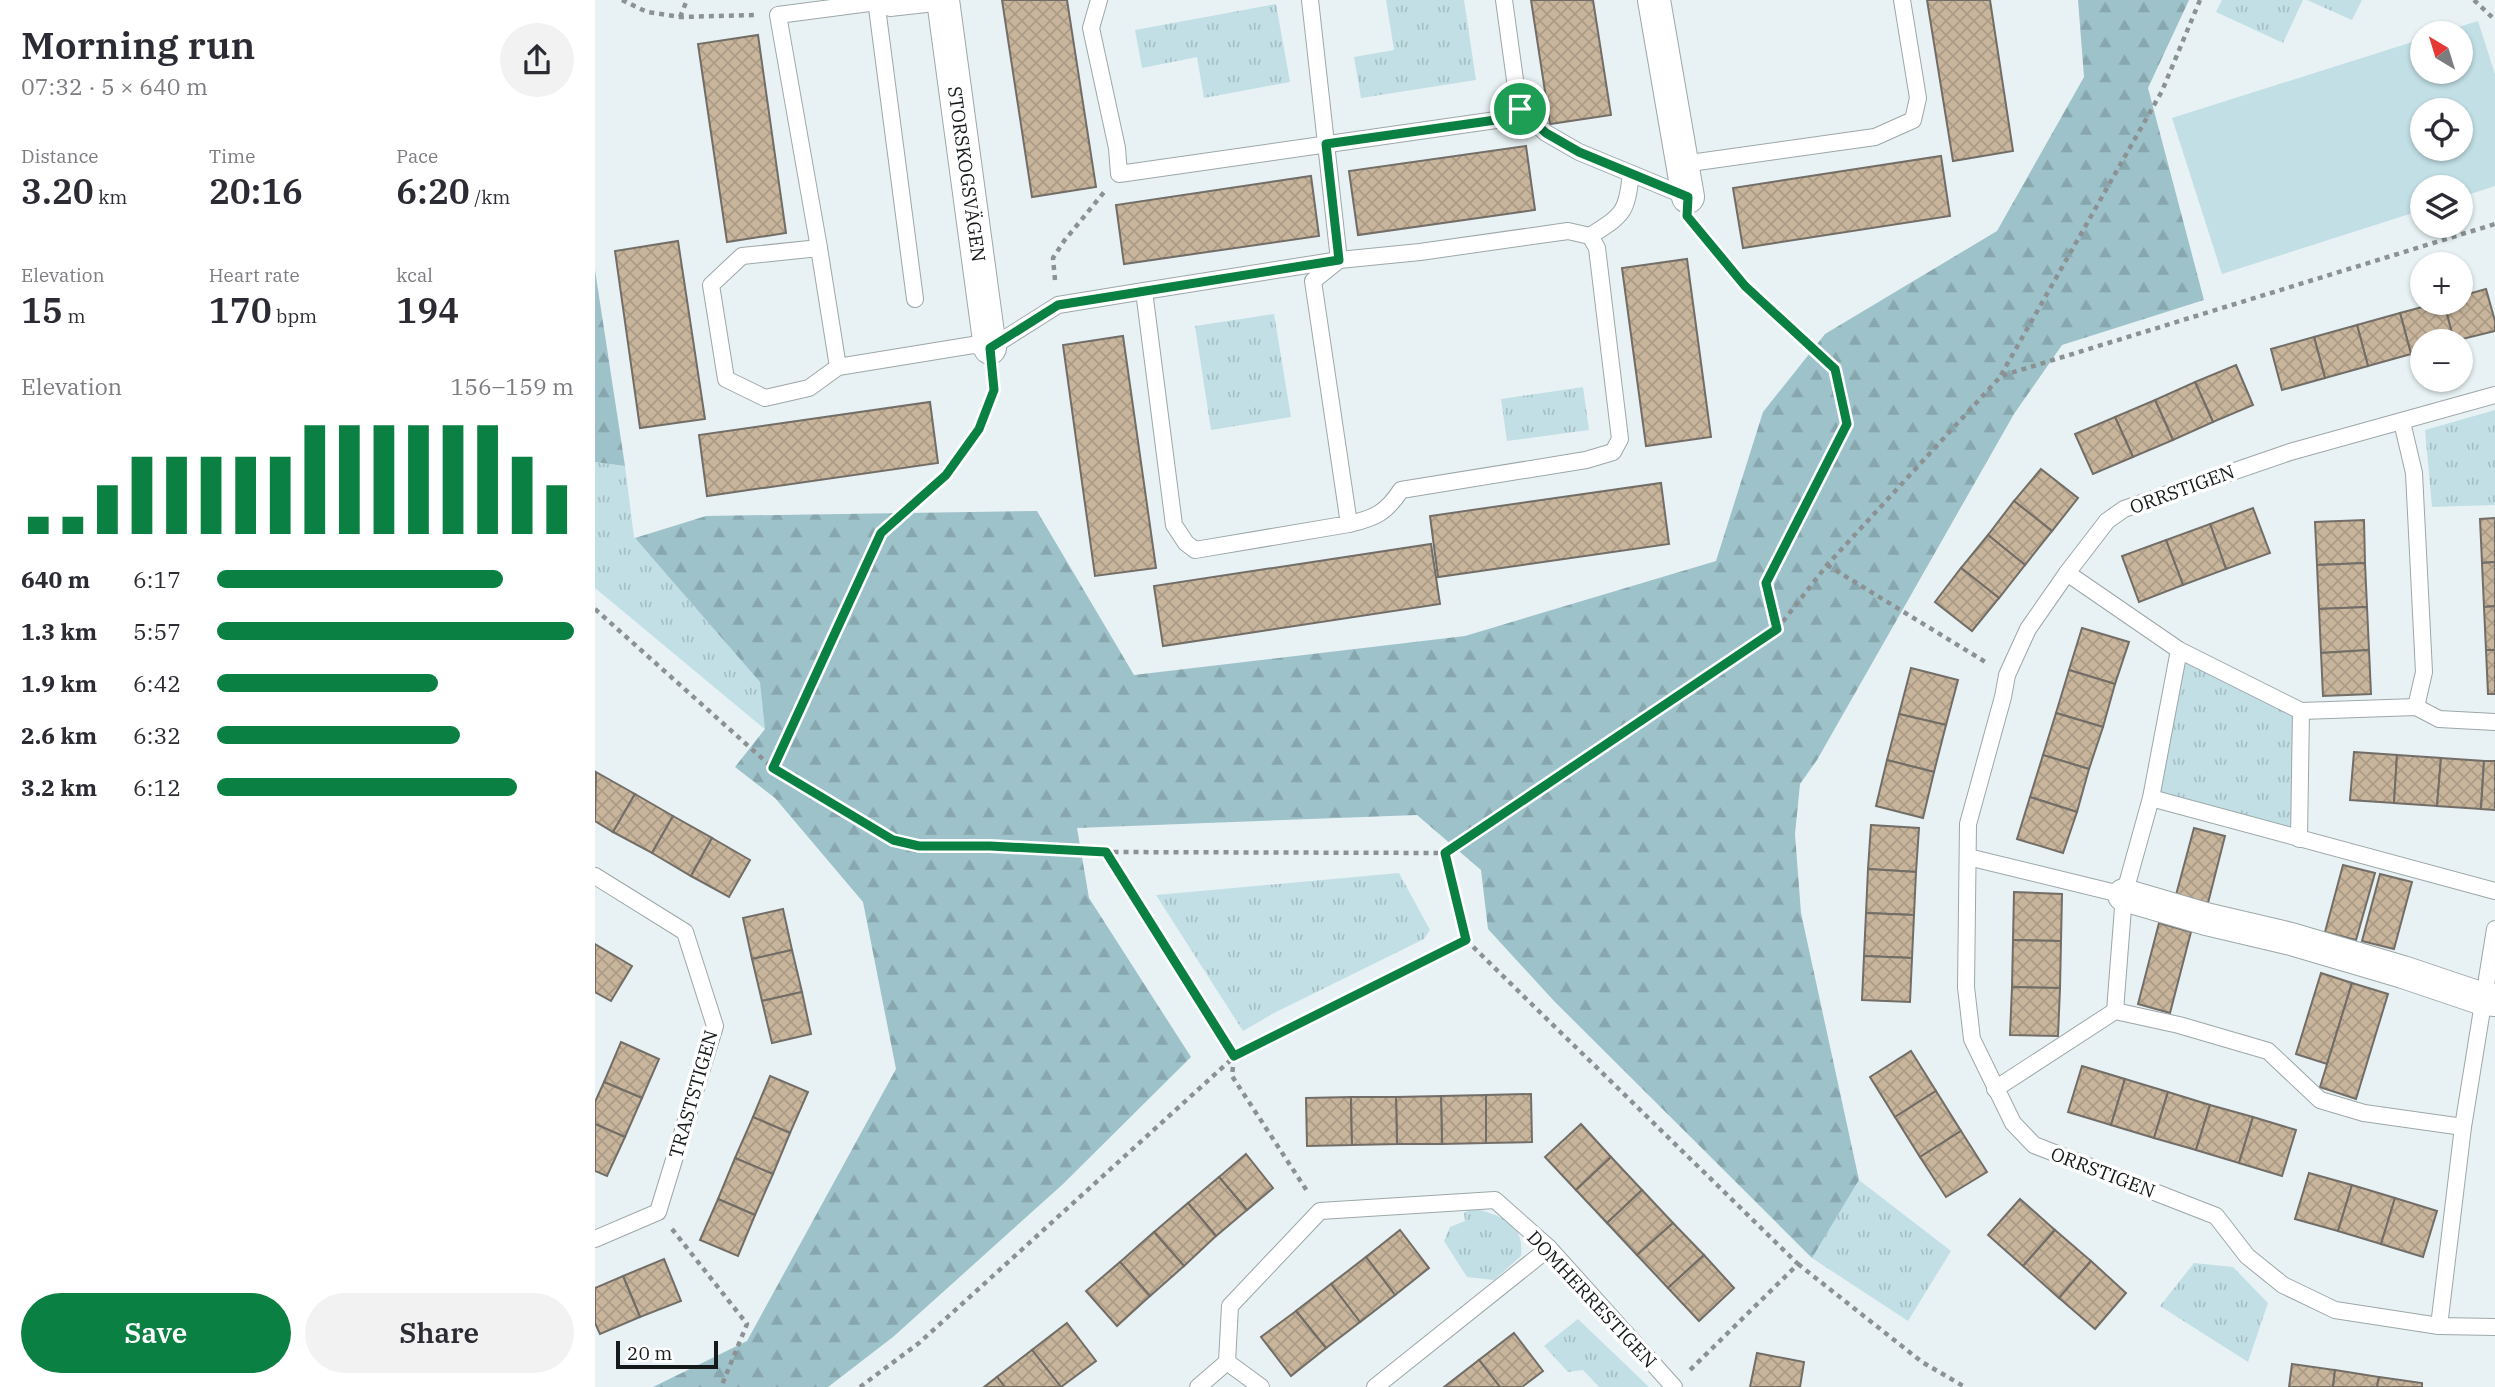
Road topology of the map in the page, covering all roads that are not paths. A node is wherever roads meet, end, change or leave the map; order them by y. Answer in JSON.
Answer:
{"nodes":[{"id":1,"x":1099,"y":0,"type":"edge"},
{"id":2,"x":1310,"y":0,"type":"edge"},
{"id":3,"x":1504,"y":0,"type":"edge"},
{"id":4,"x":1654,"y":0,"type":"edge"},
{"id":5,"x":1902,"y":0,"type":"edge"},
{"id":6,"x":876,"y":1,"type":"edge"},
{"id":7,"x":943,"y":1,"type":"edge"},
{"id":8,"x":1520,"y":109,"type":"junction"},
{"id":9,"x":1326,"y":144,"type":"junction"},
{"id":10,"x":1683,"y":164,"type":"junction"},
{"id":11,"x":1631,"y":174,"type":"junction"},
{"id":12,"x":1688,"y":197,"type":"joint"},
{"id":13,"x":1590,"y":236,"type":"junction"},
{"id":14,"x":819,"y":248,"type":"junction"},
{"id":15,"x":1339,"y":260,"type":"junction"},
{"id":16,"x":1144,"y":291,"type":"junction"},
{"id":17,"x":915,"y":299,"type":"dead end"},
{"id":18,"x":990,"y":348,"type":"junction"},
{"id":19,"x":838,"y":367,"type":"junction"},
{"id":20,"x":2495,"y":395,"type":"edge"},
{"id":21,"x":2402,"y":422,"type":"junction"},
{"id":22,"x":1349,"y":524,"type":"junction"},
{"id":23,"x":2067,"y":573,"type":"junction"},
{"id":24,"x":2179,"y":650,"type":"junction"},
{"id":25,"x":2416,"y":707,"type":"junction"},
{"id":26,"x":2301,"y":711,"type":"junction"},
{"id":27,"x":2495,"y":722,"type":"edge"},
{"id":28,"x":2151,"y":798,"type":"junction"},
{"id":29,"x":2299,"y":839,"type":"junction"},
{"id":30,"x":1968,"y":857,"type":"junction"},
{"id":31,"x":595,"y":876,"type":"edge"},
{"id":32,"x":2495,"y":891,"type":"edge"},
{"id":33,"x":2124,"y":895,"type":"junction"},
{"id":34,"x":2495,"y":929,"type":"edge"},
{"id":35,"x":2489,"y":1000,"type":"edge"},
{"id":36,"x":2115,"y":1011,"type":"junction"},
{"id":37,"x":1995,"y":1089,"type":"junction"},
{"id":38,"x":2463,"y":1127,"type":"junction"},
{"id":39,"x":595,"y":1238,"type":"edge"},
{"id":40,"x":1549,"y":1248,"type":"junction"},
{"id":41,"x":2439,"y":1326,"type":"junction"},
{"id":42,"x":2495,"y":1327,"type":"edge"},
{"id":43,"x":1227,"y":1362,"type":"junction"},
{"id":44,"x":1198,"y":1387,"type":"edge"},
{"id":45,"x":1261,"y":1387,"type":"edge"},
{"id":46,"x":1375,"y":1387,"type":"edge"},
{"id":47,"x":1674,"y":1387,"type":"edge"}],
"edges":[{"from":1,"to":9,"type":"lane"},
{"from":2,"to":9,"type":"lane"},
{"from":3,"to":8,"type":"lane"},
{"from":4,"to":10,"type":"street"},
{"from":5,"to":10,"type":"lane"},
{"from":6,"to":7,"type":"lane"},
{"from":6,"to":14,"type":"lane"},
{"from":6,"to":17,"type":"lane"},
{"from":7,"to":18,"type":"street","name":"STORSKOGSVÄGEN"},
{"from":8,"to":9,"type":"lane"},
{"from":8,"to":11,"type":"lane"},
{"from":9,"to":15,"type":"lane"},
{"from":10,"to":12,"type":"street"},
{"from":11,"to":12,"type":"lane"},
{"from":11,"to":13,"type":"lane"},
{"from":13,"to":15,"type":"lane"},
{"from":13,"to":22,"type":"lane"},
{"from":14,"to":19,"type":"lane"},
{"from":14,"to":19,"type":"lane"},
{"from":15,"to":16,"type":"lane"},
{"from":15,"to":22,"type":"lane"},
{"from":16,"to":18,"type":"lane"},
{"from":16,"to":22,"type":"lane"},
{"from":18,"to":19,"type":"lane"},
{"from":20,"to":21,"type":"lane","name":"ORRSTIGEN"},
{"from":21,"to":23,"type":"lane","name":"ORRSTIGEN"},
{"from":21,"to":25,"type":"lane"},
{"from":23,"to":24,"type":"lane"},
{"from":23,"to":30,"type":"lane","name":"ORRSTIGEN"},
{"from":24,"to":26,"type":"lane"},
{"from":24,"to":28,"type":"lane"},
{"from":25,"to":26,"type":"lane"},
{"from":25,"to":27,"type":"lane"},
{"from":26,"to":29,"type":"lane"},
{"from":28,"to":29,"type":"lane"},
{"from":28,"to":33,"type":"lane"},
{"from":29,"to":32,"type":"lane"},
{"from":30,"to":33,"type":"lane"},
{"from":30,"to":37,"type":"lane","name":"ORRSTIGEN"},
{"from":31,"to":39,"type":"lane","name":"TRASTSTIGEN"},
{"from":33,"to":35,"type":"street"},
{"from":33,"to":36,"type":"lane"},
{"from":34,"to":35,"type":"lane"},
{"from":35,"to":38,"type":"lane"},
{"from":36,"to":37,"type":"lane"},
{"from":36,"to":38,"type":"lane"},
{"from":37,"to":41,"type":"lane","name":"ORRSTIGEN"},
{"from":38,"to":41,"type":"lane"},
{"from":40,"to":43,"type":"lane","name":"DOMHERRESTIGEN"},
{"from":40,"to":46,"type":"lane"},
{"from":40,"to":47,"type":"lane","name":"DOMHERRESTIGEN"},
{"from":41,"to":42,"type":"lane","name":"ORRSTIGEN"},
{"from":43,"to":44,"type":"lane"},
{"from":43,"to":45,"type":"lane"}]}
